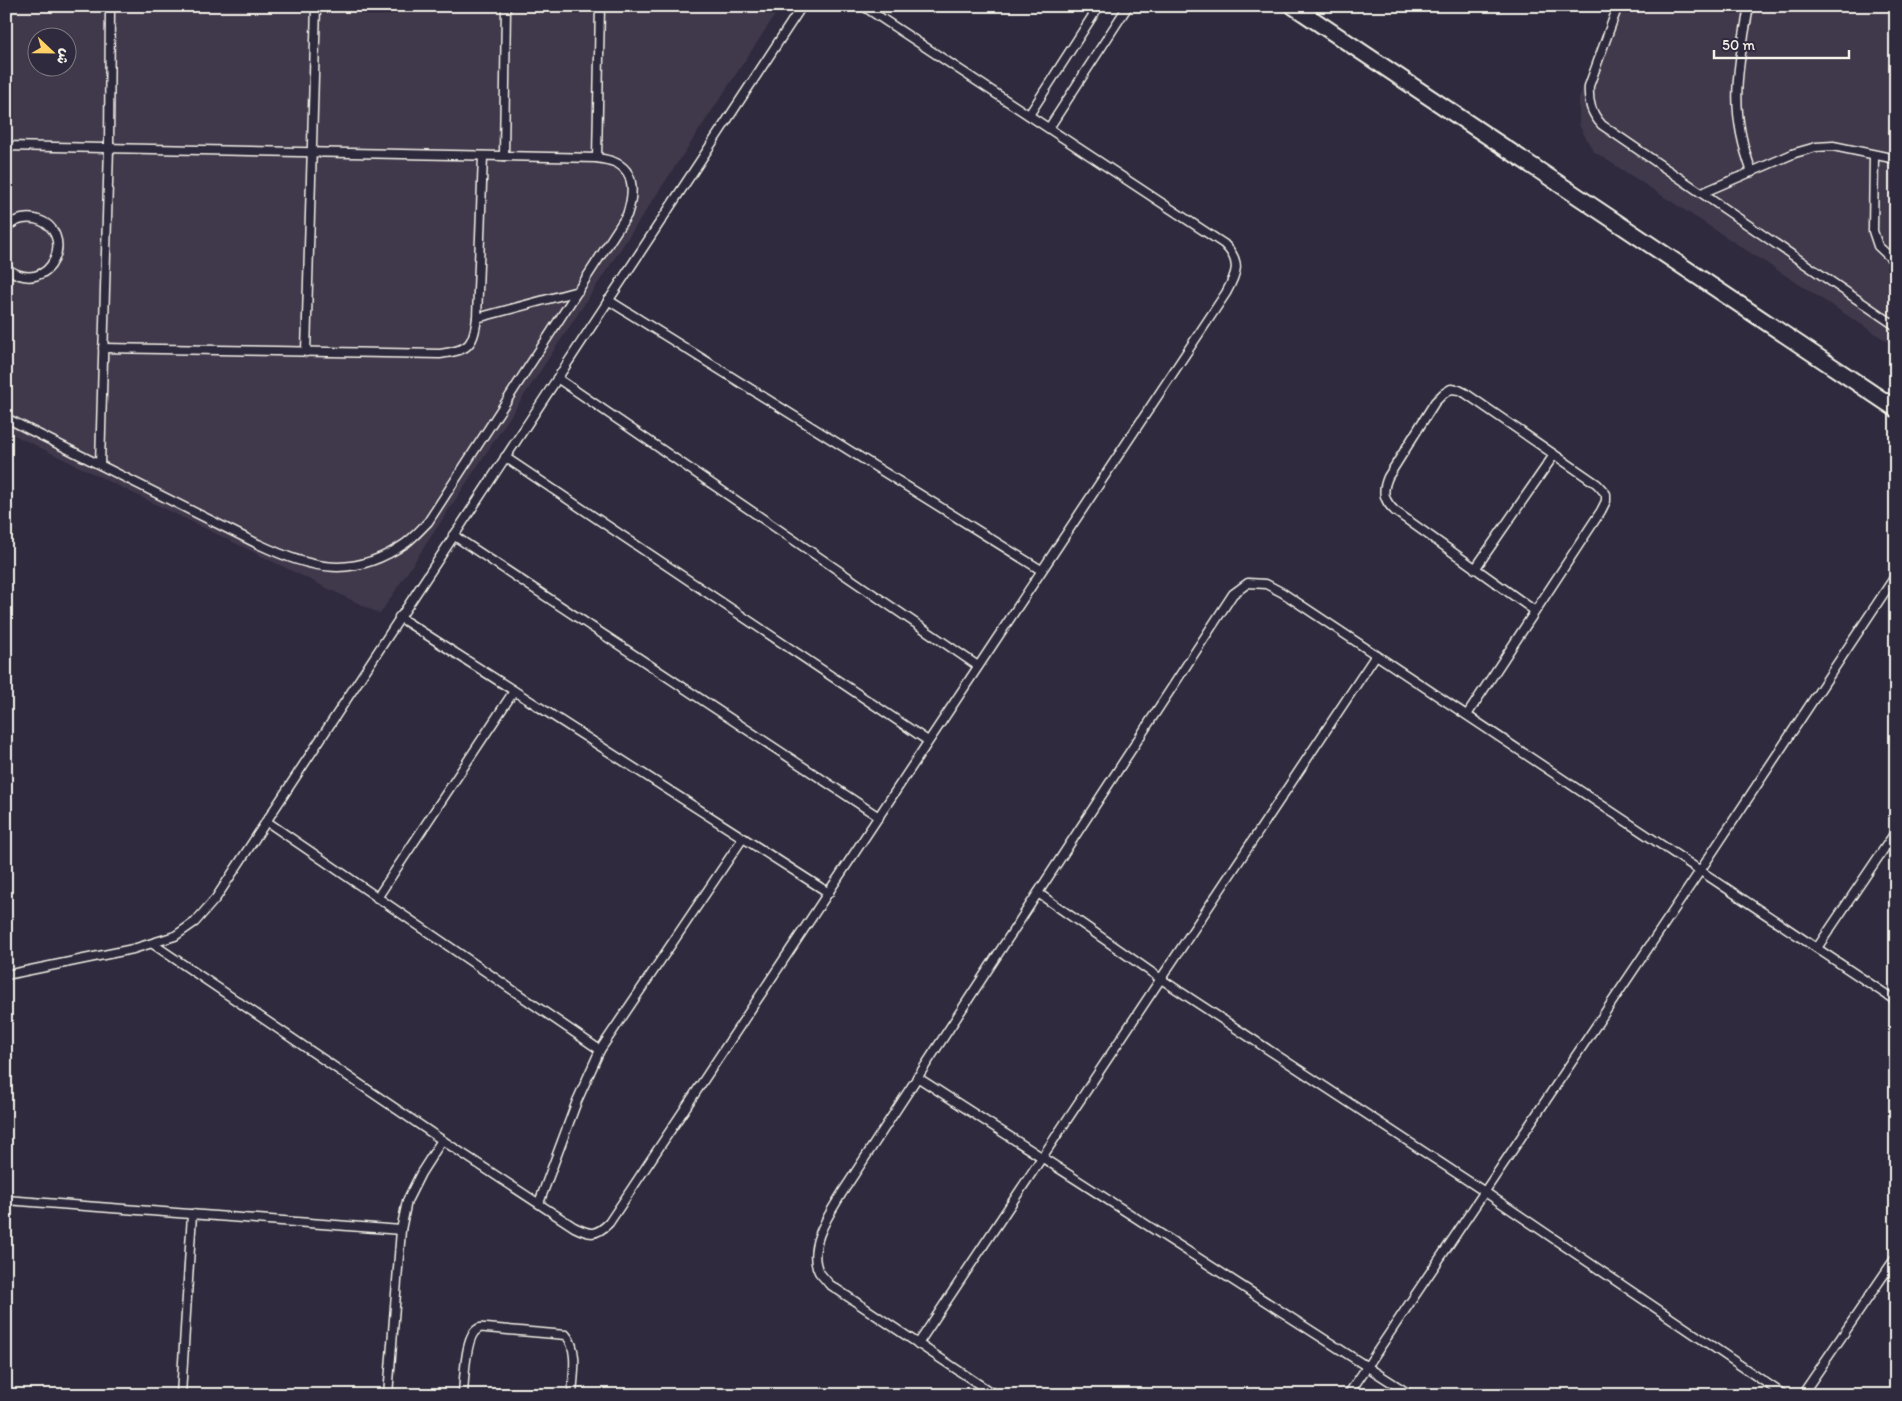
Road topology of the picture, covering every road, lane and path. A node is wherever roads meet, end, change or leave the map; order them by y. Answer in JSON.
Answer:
{"nodes":[{"id":1,"x":110,"y":6,"type":"edge"},
{"id":2,"x":316,"y":6,"type":"edge"},
{"id":3,"x":506,"y":6,"type":"edge"},
{"id":4,"x":600,"y":6,"type":"edge"},
{"id":5,"x":802,"y":6,"type":"edge"},
{"id":6,"x":863,"y":6,"type":"edge"},
{"id":7,"x":1099,"y":6,"type":"edge"},
{"id":8,"x":1128,"y":6,"type":"edge"},
{"id":9,"x":1293,"y":6,"type":"edge"},
{"id":10,"x":1618,"y":6,"type":"edge"},
{"id":11,"x":1749,"y":6,"type":"edge"},
{"id":12,"x":1029,"y":115,"type":"junction"},
{"id":13,"x":1049,"y":128,"type":"junction"},
{"id":14,"x":6,"y":146,"type":"edge"},
{"id":15,"x":109,"y":147,"type":"junction"},
{"id":16,"x":313,"y":152,"type":"junction"},
{"id":17,"x":1874,"y":155,"type":"junction"},
{"id":18,"x":483,"y":156,"type":"junction"},
{"id":19,"x":504,"y":156,"type":"junction"},
{"id":20,"x":598,"y":158,"type":"junction"},
{"id":21,"x":1896,"y":159,"type":"edge"},
{"id":22,"x":1752,"y":172,"type":"junction"},
{"id":23,"x":1702,"y":194,"type":"junction"},
{"id":24,"x":6,"y":228,"type":"edge"},
{"id":25,"x":1896,"y":263,"type":"edge"},
{"id":26,"x":6,"y":268,"type":"edge"},
{"id":27,"x":578,"y":291,"type":"junction"},
{"id":28,"x":608,"y":300,"type":"junction"},
{"id":29,"x":477,"y":318,"type":"junction"},
{"id":30,"x":1896,"y":326,"type":"edge"},
{"id":31,"x":103,"y":348,"type":"junction"},
{"id":32,"x":306,"y":352,"type":"junction"},
{"id":33,"x":557,"y":378,"type":"junction"},
{"id":34,"x":1896,"y":409,"type":"edge"},
{"id":35,"x":6,"y":418,"type":"edge"},
{"id":36,"x":1554,"y":454,"type":"junction"},
{"id":37,"x":505,"y":456,"type":"junction"},
{"id":38,"x":100,"y":465,"type":"junction"},
{"id":39,"x":453,"y":536,"type":"junction"},
{"id":40,"x":1475,"y":569,"type":"junction"},
{"id":41,"x":1041,"y":570,"type":"junction"},
{"id":42,"x":1896,"y":575,"type":"edge"},
{"id":43,"x":1535,"y":611,"type":"junction"},
{"id":44,"x":399,"y":617,"type":"junction"},
{"id":45,"x":1376,"y":655,"type":"junction"},
{"id":46,"x":978,"y":666,"type":"junction"},
{"id":47,"x":514,"y":691,"type":"junction"},
{"id":48,"x":1466,"y":715,"type":"junction"},
{"id":49,"x":928,"y":742,"type":"junction"},
{"id":50,"x":879,"y":817,"type":"junction"},
{"id":51,"x":266,"y":822,"type":"junction"},
{"id":52,"x":1896,"y":832,"type":"edge"},
{"id":53,"x":743,"y":838,"type":"junction"},
{"id":54,"x":1700,"y":871,"type":"junction"},
{"id":55,"x":828,"y":893,"type":"junction"},
{"id":56,"x":1038,"y":893,"type":"junction"},
{"id":57,"x":378,"y":898,"type":"junction"},
{"id":58,"x":153,"y":944,"type":"junction"},
{"id":59,"x":1817,"y":948,"type":"junction"},
{"id":60,"x":6,"y":975,"type":"edge"},
{"id":61,"x":1161,"y":979,"type":"junction"},
{"id":62,"x":1896,"y":1001,"type":"edge"},
{"id":63,"x":600,"y":1050,"type":"junction"},
{"id":64,"x":917,"y":1077,"type":"junction"},
{"id":65,"x":442,"y":1140,"type":"junction"},
{"id":66,"x":1042,"y":1156,"type":"junction"},
{"id":67,"x":1485,"y":1192,"type":"junction"},
{"id":68,"x":6,"y":1200,"type":"edge"},
{"id":69,"x":539,"y":1203,"type":"junction"},
{"id":70,"x":192,"y":1214,"type":"junction"},
{"id":71,"x":401,"y":1230,"type":"junction"},
{"id":72,"x":1896,"y":1257,"type":"edge"},
{"id":73,"x":918,"y":1344,"type":"junction"},
{"id":74,"x":1368,"y":1366,"type":"junction"},
{"id":75,"x":181,"y":1395,"type":"edge"},
{"id":76,"x":388,"y":1395,"type":"edge"},
{"id":77,"x":463,"y":1395,"type":"edge"},
{"id":78,"x":572,"y":1395,"type":"edge"},
{"id":79,"x":994,"y":1395,"type":"edge"},
{"id":80,"x":1348,"y":1395,"type":"edge"},
{"id":81,"x":1411,"y":1395,"type":"edge"},
{"id":82,"x":1784,"y":1395,"type":"edge"},
{"id":83,"x":1802,"y":1395,"type":"edge"}],
"edges":[{"from":1,"to":15,"type":"lane"},
{"from":2,"to":16,"type":"lane"},
{"from":3,"to":19,"type":"lane"},
{"from":4,"to":20,"type":"lane"},
{"from":5,"to":28,"type":"lane"},
{"from":6,"to":12,"type":"lane"},
{"from":7,"to":12,"type":"lane"},
{"from":8,"to":13,"type":"lane"},
{"from":9,"to":34,"type":"street"},
{"from":10,"to":23,"type":"lane"},
{"from":11,"to":22,"type":"lane"},
{"from":12,"to":13,"type":"lane"},
{"from":13,"to":41,"type":"lane"},
{"from":14,"to":15,"type":"lane"},
{"from":15,"to":16,"type":"lane"},
{"from":15,"to":31,"type":"lane"},
{"from":16,"to":18,"type":"lane"},
{"from":16,"to":32,"type":"lane"},
{"from":17,"to":21,"type":"lane"},
{"from":17,"to":22,"type":"lane"},
{"from":17,"to":25,"type":"lane"},
{"from":18,"to":19,"type":"lane"},
{"from":18,"to":29,"type":"lane"},
{"from":19,"to":20,"type":"lane"},
{"from":20,"to":27,"type":"lane"},
{"from":22,"to":23,"type":"lane"},
{"from":23,"to":30,"type":"lane"},
{"from":24,"to":26,"type":"lane"},
{"from":27,"to":29,"type":"lane"},
{"from":27,"to":38,"type":"lane"},
{"from":28,"to":33,"type":"lane"},
{"from":28,"to":41,"type":"lane"},
{"from":29,"to":32,"type":"lane"},
{"from":31,"to":32,"type":"lane"},
{"from":31,"to":38,"type":"lane"},
{"from":33,"to":37,"type":"lane"},
{"from":33,"to":46,"type":"lane"},
{"from":35,"to":38,"type":"lane"},
{"from":36,"to":40,"type":"lane"},
{"from":36,"to":40,"type":"lane"},
{"from":36,"to":43,"type":"lane"},
{"from":37,"to":39,"type":"lane"},
{"from":37,"to":49,"type":"lane"},
{"from":39,"to":44,"type":"lane"},
{"from":39,"to":50,"type":"lane"},
{"from":40,"to":43,"type":"lane"},
{"from":41,"to":46,"type":"lane"},
{"from":42,"to":54,"type":"lane"},
{"from":43,"to":48,"type":"lane"},
{"from":44,"to":47,"type":"lane"},
{"from":44,"to":51,"type":"lane"},
{"from":45,"to":48,"type":"lane"},
{"from":45,"to":56,"type":"lane"},
{"from":45,"to":61,"type":"lane"},
{"from":46,"to":49,"type":"lane"},
{"from":47,"to":53,"type":"lane"},
{"from":47,"to":57,"type":"lane"},
{"from":48,"to":54,"type":"lane"},
{"from":49,"to":50,"type":"lane"},
{"from":50,"to":55,"type":"lane"},
{"from":51,"to":57,"type":"lane"},
{"from":51,"to":58,"type":"lane"},
{"from":52,"to":59,"type":"lane"},
{"from":53,"to":55,"type":"lane"},
{"from":53,"to":63,"type":"lane"},
{"from":54,"to":59,"type":"lane"},
{"from":54,"to":67,"type":"lane"},
{"from":55,"to":69,"type":"lane"},
{"from":56,"to":61,"type":"lane"},
{"from":56,"to":64,"type":"lane"},
{"from":57,"to":63,"type":"lane"},
{"from":58,"to":60,"type":"lane"},
{"from":58,"to":65,"type":"lane"},
{"from":59,"to":62,"type":"lane"},
{"from":61,"to":66,"type":"lane"},
{"from":61,"to":67,"type":"lane"},
{"from":63,"to":69,"type":"lane"},
{"from":64,"to":66,"type":"lane"},
{"from":64,"to":73,"type":"lane"},
{"from":65,"to":69,"type":"lane"},
{"from":65,"to":71,"type":"lane"},
{"from":66,"to":73,"type":"lane"},
{"from":66,"to":74,"type":"lane"},
{"from":67,"to":74,"type":"lane"},
{"from":67,"to":82,"type":"lane"},
{"from":68,"to":70,"type":"lane"},
{"from":70,"to":71,"type":"lane"},
{"from":70,"to":75,"type":"lane"},
{"from":71,"to":76,"type":"lane"},
{"from":72,"to":83,"type":"lane"},
{"from":73,"to":79,"type":"lane"},
{"from":74,"to":80,"type":"lane"},
{"from":74,"to":81,"type":"lane"},
{"from":77,"to":78,"type":"lane"}]}
